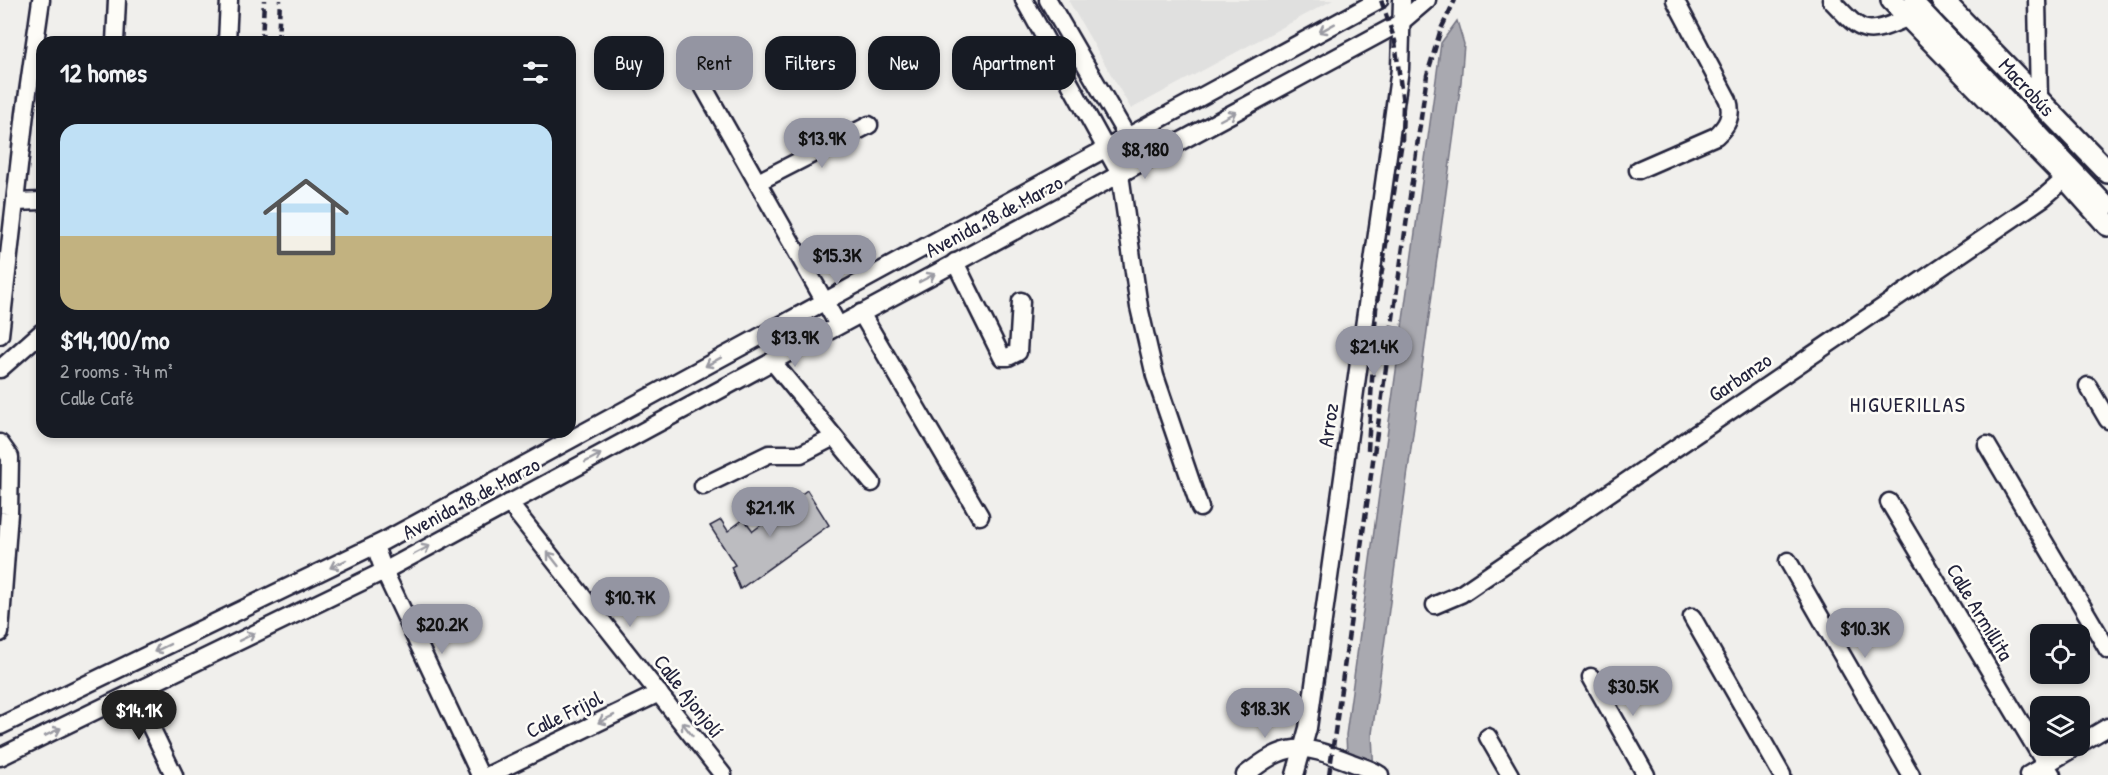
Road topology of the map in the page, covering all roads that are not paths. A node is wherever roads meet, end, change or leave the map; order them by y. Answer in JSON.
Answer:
{"nodes":[{"id":1,"x":41,"y":0,"type":"edge"},
{"id":2,"x":117,"y":0,"type":"edge"},
{"id":3,"x":229,"y":0,"type":"edge"},
{"id":4,"x":1024,"y":0,"type":"edge"},
{"id":5,"x":1048,"y":0,"type":"edge"},
{"id":6,"x":1378,"y":0,"type":"edge"},
{"id":7,"x":1402,"y":0,"type":"edge"},
{"id":8,"x":1427,"y":0,"type":"edge"},
{"id":9,"x":1438,"y":0,"type":"edge"},
{"id":10,"x":1675,"y":0,"type":"edge"},
{"id":11,"x":1831,"y":0,"type":"edge"},
{"id":12,"x":1892,"y":0,"type":"edge"},
{"id":13,"x":1926,"y":0,"type":"edge"},
{"id":14,"x":1942,"y":0,"type":"edge"},
{"id":15,"x":2037,"y":0,"type":"edge"},
{"id":16,"x":1911,"y":9,"type":"edge"},
{"id":17,"x":1400,"y":23,"type":"junction"},
{"id":18,"x":36,"y":36,"type":"edge"},
{"id":19,"x":115,"y":36,"type":"edge"},
{"id":20,"x":227,"y":36,"type":"edge"},
{"id":21,"x":36,"y":39,"type":"edge"},
{"id":22,"x":705,"y":90,"type":"edge"},
{"id":23,"x":2039,"y":99,"type":"junction"},
{"id":24,"x":869,"y":126,"type":"dead end"},
{"id":25,"x":1128,"y":137,"type":"junction"},
{"id":26,"x":1106,"y":148,"type":"junction"},
{"id":27,"x":1142,"y":162,"type":"junction"},
{"id":28,"x":1638,"y":170,"type":"dead end"},
{"id":29,"x":2108,"y":172,"type":"edge"},
{"id":30,"x":1120,"y":174,"type":"junction"},
{"id":31,"x":2066,"y":178,"type":"junction"},
{"id":32,"x":758,"y":182,"type":"junction"},
{"id":33,"x":2108,"y":192,"type":"edge"},
{"id":34,"x":36,"y":201,"type":"edge"},
{"id":35,"x":15,"y":202,"type":"junction"},
{"id":36,"x":2108,"y":206,"type":"edge"},
{"id":37,"x":2108,"y":225,"type":"edge"},
{"id":38,"x":956,"y":262,"type":"junction"},
{"id":39,"x":826,"y":301,"type":"junction"},
{"id":40,"x":1021,"y":301,"type":"dead end"},
{"id":41,"x":861,"y":313,"type":"junction"},
{"id":42,"x":838,"y":326,"type":"junction"},
{"id":43,"x":0,"y":335,"type":"edge"},
{"id":44,"x":36,"y":337,"type":"edge"},
{"id":45,"x":772,"y":361,"type":"junction"},
{"id":46,"x":0,"y":369,"type":"edge"},
{"id":47,"x":2088,"y":386,"type":"dead end"},
{"id":48,"x":2108,"y":420,"type":"edge"},
{"id":49,"x":576,"y":437,"type":"edge"},
{"id":50,"x":834,"y":437,"type":"junction"},
{"id":51,"x":574,"y":438,"type":"edge"},
{"id":52,"x":1987,"y":445,"type":"dead end"},
{"id":53,"x":3,"y":452,"type":"edge"},
{"id":54,"x":872,"y":483,"type":"dead end"},
{"id":55,"x":703,"y":486,"type":"dead end"},
{"id":56,"x":1889,"y":502,"type":"dead end"},
{"id":57,"x":509,"y":503,"type":"junction"},
{"id":58,"x":1200,"y":507,"type":"dead end"},
{"id":59,"x":980,"y":516,"type":"dead end"},
{"id":60,"x":375,"y":546,"type":"junction"},
{"id":61,"x":1788,"y":561,"type":"dead end"},
{"id":62,"x":384,"y":571,"type":"junction"},
{"id":63,"x":1,"y":601,"type":"edge"},
{"id":64,"x":1435,"y":605,"type":"dead end"},
{"id":65,"x":1692,"y":617,"type":"dead end"},
{"id":66,"x":0,"y":633,"type":"edge"},
{"id":67,"x":2108,"y":650,"type":"edge"},
{"id":68,"x":1591,"y":677,"type":"dead end"},
{"id":69,"x":135,"y":692,"type":"junction"},
{"id":70,"x":659,"y":693,"type":"junction"},
{"id":71,"x":0,"y":726,"type":"edge"},
{"id":72,"x":2108,"y":728,"type":"edge"},
{"id":73,"x":1488,"y":736,"type":"dead end"},
{"id":74,"x":2090,"y":738,"type":"edge"},
{"id":75,"x":1304,"y":748,"type":"junction"},
{"id":76,"x":1,"y":752,"type":"edge"},
{"id":77,"x":2065,"y":756,"type":"edge"},
{"id":78,"x":2049,"y":769,"type":"edge"},
{"id":79,"x":1379,"y":774,"type":"edge"},
{"id":80,"x":174,"y":775,"type":"edge"},
{"id":81,"x":480,"y":775,"type":"edge"},
{"id":82,"x":489,"y":775,"type":"edge"},
{"id":83,"x":723,"y":775,"type":"edge"},
{"id":84,"x":1245,"y":775,"type":"edge"},
{"id":85,"x":1294,"y":775,"type":"edge"},
{"id":86,"x":1510,"y":775,"type":"edge"},
{"id":87,"x":1646,"y":775,"type":"edge"},
{"id":88,"x":1782,"y":775,"type":"edge"},
{"id":89,"x":1911,"y":775,"type":"edge"},
{"id":90,"x":2028,"y":775,"type":"edge"}],
"edges":[{"from":1,"to":18,"type":"street"},
{"from":2,"to":19,"type":"street"},
{"from":3,"to":20,"type":"street"},
{"from":4,"to":26,"type":"street"},
{"from":5,"to":25,"type":"street"},
{"from":6,"to":25,"type":"street","name":"Avenida 18 de Marzo","one_way":true},
{"from":7,"to":17,"type":"street","name":"Arroz"},
{"from":8,"to":17,"type":"street","name":"Avenida 18 de Marzo"},
{"from":9,"to":17,"type":"street"},
{"from":10,"to":28,"type":"street"},
{"from":11,"to":16,"type":"street"},
{"from":12,"to":16,"type":"main road"},
{"from":13,"to":33,"type":"street","name":"Macrobús"},
{"from":14,"to":23,"type":"main road"},
{"from":15,"to":23,"type":"street"},
{"from":16,"to":31,"type":"main road"},
{"from":16,"to":36,"type":"street","name":"Macrobús"},
{"from":27,"to":17,"type":"street","name":"Avenida 18 de Marzo","one_way":true},
{"from":17,"to":75,"type":"street","name":"Arroz"},
{"from":21,"to":35,"type":"street"},
{"from":22,"to":32,"type":"street"},
{"from":23,"to":29,"type":"main road"},
{"from":24,"to":32,"type":"street"},
{"from":25,"to":26,"type":"street","name":"Avenida 18 de Marzo"},
{"from":25,"to":27,"type":"street"},
{"from":26,"to":30,"type":"street"},
{"from":26,"to":39,"type":"street","name":"Avenida 18 de Marzo"},
{"from":27,"to":30,"type":"street","name":"Avenida 18 de Marzo"},
{"from":30,"to":38,"type":"street","name":"Avenida 18 de Marzo"},
{"from":30,"to":58,"type":"street"},
{"from":31,"to":37,"type":"main road"},
{"from":31,"to":64,"type":"street","name":"Garbanzo"},
{"from":32,"to":39,"type":"street"},
{"from":34,"to":35,"type":"street"},
{"from":35,"to":43,"type":"street"},
{"from":38,"to":40,"type":"street"},
{"from":41,"to":38,"type":"street","name":"Avenida 18 de Marzo","one_way":true},
{"from":39,"to":42,"type":"street"},
{"from":39,"to":49,"type":"street","name":"Avenida 18 de Marzo","one_way":true},
{"from":41,"to":42,"type":"street","name":"Avenida 18 de Marzo"},
{"from":41,"to":59,"type":"street"},
{"from":42,"to":45,"type":"street","name":"Avenida 18 de Marzo"},
{"from":44,"to":46,"type":"street"},
{"from":45,"to":50,"type":"street"},
{"from":57,"to":45,"type":"street","name":"Avenida 18 de Marzo","one_way":true},
{"from":47,"to":48,"type":"street"},
{"from":50,"to":54,"type":"street"},
{"from":50,"to":55,"type":"street"},
{"from":51,"to":60,"type":"street","name":"Avenida 18 de Marzo","one_way":true},
{"from":52,"to":67,"type":"street"},
{"from":53,"to":63,"type":"street"},
{"from":56,"to":78,"type":"street","name":"Calle Armillita"},
{"from":62,"to":57,"type":"street","name":"Avenida 18 de Marzo","one_way":true},
{"from":70,"to":57,"type":"street","name":"Calle Ajonjolí","one_way":true},
{"from":60,"to":62,"type":"street"},
{"from":60,"to":71,"type":"street","name":"Avenida 18 de Marzo","one_way":true},
{"from":61,"to":89,"type":"street"},
{"from":69,"to":62,"type":"street","name":"Avenida 18 de Marzo","one_way":true},
{"from":62,"to":81,"type":"street"},
{"from":63,"to":66,"type":"street"},
{"from":65,"to":88,"type":"street"},
{"from":68,"to":87,"type":"street"},
{"from":76,"to":69,"type":"street","name":"Avenida 18 de Marzo","one_way":true},
{"from":69,"to":80,"type":"street"},
{"from":70,"to":82,"type":"street","name":"Calle Frijol","one_way":true},
{"from":83,"to":70,"type":"street","name":"Calle Ajonjolí","one_way":true},
{"from":72,"to":74,"type":"street"},
{"from":73,"to":86,"type":"street"},
{"from":75,"to":79,"type":"street"},
{"from":75,"to":84,"type":"street"},
{"from":75,"to":85,"type":"street","name":"Arroz"},
{"from":77,"to":78,"type":"street"},
{"from":78,"to":90,"type":"street"}]}
